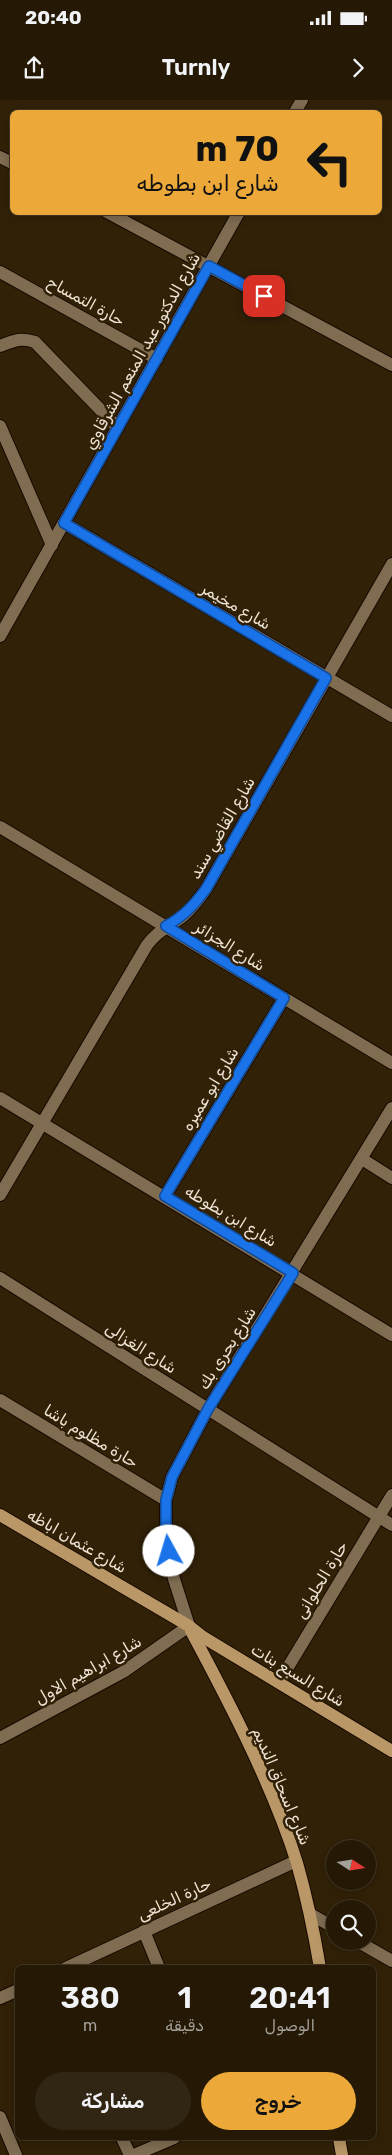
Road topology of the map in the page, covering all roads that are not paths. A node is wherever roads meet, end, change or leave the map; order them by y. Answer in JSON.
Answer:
{"nodes":[{"id":1,"x":113,"y":215,"type":"edge"},
{"id":2,"x":237,"y":215,"type":"edge"},
{"id":3,"x":209,"y":266,"type":"junction"},
{"id":4,"x":0,"y":272,"type":"edge"},
{"id":5,"x":0,"y":346,"type":"edge"},
{"id":6,"x":157,"y":359,"type":"junction"},
{"id":7,"x":392,"y":365,"type":"edge"},
{"id":8,"x":0,"y":426,"type":"edge"},
{"id":9,"x":118,"y":428,"type":"junction"},
{"id":10,"x":64,"y":523,"type":"junction"},
{"id":11,"x":52,"y":545,"type":"junction"},
{"id":12,"x":392,"y":564,"type":"edge"},
{"id":13,"x":0,"y":636,"type":"edge"},
{"id":14,"x":326,"y":678,"type":"junction"},
{"id":15,"x":392,"y":716,"type":"edge"},
{"id":16,"x":2,"y":831,"type":"edge"},
{"id":17,"x":166,"y":926,"type":"junction"},
{"id":18,"x":284,"y":998,"type":"junction"},
{"id":19,"x":392,"y":1063,"type":"edge"},
{"id":20,"x":0,"y":1098,"type":"edge"},
{"id":21,"x":392,"y":1108,"type":"edge"},
{"id":22,"x":42,"y":1123,"type":"junction"},
{"id":23,"x":362,"y":1159,"type":"junction"},
{"id":24,"x":392,"y":1178,"type":"edge"},
{"id":25,"x":0,"y":1194,"type":"edge"},
{"id":26,"x":165,"y":1196,"type":"junction"},
{"id":27,"x":293,"y":1273,"type":"junction"},
{"id":28,"x":0,"y":1278,"type":"edge"},
{"id":29,"x":392,"y":1335,"type":"edge"},
{"id":30,"x":0,"y":1400,"type":"edge"},
{"id":31,"x":208,"y":1409,"type":"junction"},
{"id":32,"x":392,"y":1495,"type":"edge"},
{"id":33,"x":166,"y":1500,"type":"junction"},
{"id":34,"x":0,"y":1515,"type":"edge"},
{"id":35,"x":379,"y":1517,"type":"junction"},
{"id":36,"x":392,"y":1525,"type":"edge"},
{"id":37,"x":189,"y":1626,"type":"junction"},
{"id":38,"x":279,"y":1682,"type":"junction"},
{"id":39,"x":0,"y":1738,"type":"edge"},
{"id":40,"x":392,"y":1751,"type":"edge"},
{"id":41,"x":296,"y":1861,"type":"junction"},
{"id":42,"x":310,"y":1914,"type":"junction"},
{"id":43,"x":326,"y":1923,"type":"edge"},
{"id":44,"x":144,"y":1931,"type":"junction"},
{"id":45,"x":373,"y":1950,"type":"edge"},
{"id":46,"x":392,"y":1961,"type":"edge"},
{"id":47,"x":72,"y":1965,"type":"edge"},
{"id":48,"x":158,"y":1965,"type":"edge"},
{"id":49,"x":319,"y":1965,"type":"edge"},
{"id":50,"x":15,"y":1991,"type":"edge"},
{"id":51,"x":0,"y":1998,"type":"edge"},
{"id":52,"x":0,"y":2117,"type":"edge"},
{"id":53,"x":123,"y":2140,"type":"edge"},
{"id":54,"x":169,"y":2140,"type":"edge"},
{"id":55,"x":339,"y":2140,"type":"edge"},
{"id":56,"x":16,"y":2155,"type":"edge"},
{"id":57,"x":130,"y":2155,"type":"edge"},
{"id":58,"x":134,"y":2155,"type":"edge"},
{"id":59,"x":342,"y":2155,"type":"edge"}],
"edges":[{"from":1,"to":3,"type":"street"},
{"from":2,"to":3,"type":"street","name":"شارع الدكتور عبد المنعم الشرقاوي"},
{"from":3,"to":6,"type":"street","name":"شارع الدكتور عبد المنعم الشرقاوي"},
{"from":3,"to":7,"type":"street"},
{"from":4,"to":6,"type":"street","name":"حارة التمساح"},
{"from":5,"to":9,"type":"street"},
{"from":6,"to":9,"type":"street","name":"شارع الدكتور عبد المنعم الشرقاوي"},
{"from":8,"to":11,"type":"street"},
{"from":9,"to":10,"type":"street","name":"شارع الدكتور عبد المنعم الشرقاوي"},
{"from":10,"to":11,"type":"street","name":"شارع الدكتور عبد المنعم الشرقاوي"},
{"from":10,"to":14,"type":"street","name":"شارع مخيمر"},
{"from":11,"to":13,"type":"street","name":"شارع الدكتور عبد المنعم الشرقاوي"},
{"from":12,"to":14,"type":"street","name":"شارع القاضي سند"},
{"from":14,"to":15,"type":"street","name":"شارع مخيمر"},
{"from":14,"to":17,"type":"street","name":"شارع القاضي سند"},
{"from":16,"to":17,"type":"street","name":"شارع الجزائر"},
{"from":17,"to":18,"type":"street","name":"شارع الجزائر"},
{"from":17,"to":22,"type":"street","name":"شارع القاضي سند"},
{"from":18,"to":19,"type":"street","name":"شارع الجزائر"},
{"from":18,"to":26,"type":"street","name":"شارع ابو عميره"},
{"from":20,"to":22,"type":"street","name":"شارع ابن بطوطه"},
{"from":21,"to":23,"type":"street","name":"شارع بحرى بك"},
{"from":22,"to":25,"type":"street","name":"شارع القاضي سند"},
{"from":22,"to":26,"type":"street","name":"شارع ابن بطوطه"},
{"from":23,"to":24,"type":"street"},
{"from":23,"to":27,"type":"street","name":"شارع بحرى بك"},
{"from":26,"to":27,"type":"street","name":"شارع ابن بطوطه"},
{"from":27,"to":29,"type":"street","name":"شارع ابن بطوطه"},
{"from":27,"to":31,"type":"street","name":"شارع بحرى بك"},
{"from":28,"to":31,"type":"street","name":"شارع الغزالى"},
{"from":30,"to":33,"type":"street","name":"حارة مظلوم باشا"},
{"from":31,"to":33,"type":"street","name":"شارع بحرى بك"},
{"from":31,"to":35,"type":"street","name":"شارع الغزالى"},
{"from":32,"to":35,"type":"street","name":"حارة الحلوانى"},
{"from":33,"to":37,"type":"street","name":"شارع بحرى بك"},
{"from":34,"to":37,"type":"main road","name":"شارع عثمان اباظه"},
{"from":35,"to":36,"type":"street","name":"شارع الغزالى"},
{"from":35,"to":38,"type":"street","name":"حارة الحلوانى"},
{"from":37,"to":38,"type":"main road","name":"شارع السبع بنات"},
{"from":37,"to":39,"type":"street","name":"شارع ابراهيم الاول"},
{"from":37,"to":41,"type":"main road","name":"شارع اسحاق النديم"},
{"from":38,"to":40,"type":"main road","name":"شارع السبع بنات"},
{"from":41,"to":42,"type":"main road","name":"شارع اسحاق النديم"},
{"from":41,"to":44,"type":"street","name":"حارة الخلعى"},
{"from":42,"to":43,"type":"street"},
{"from":42,"to":49,"type":"main road","name":"شارع اسحاق النديم"},
{"from":44,"to":47,"type":"street","name":"حارة الخلعى"},
{"from":44,"to":48,"type":"street"},
{"from":45,"to":46,"type":"street"},
{"from":50,"to":51,"type":"street"},
{"from":52,"to":56,"type":"street"},
{"from":53,"to":57,"type":"street"},
{"from":54,"to":58,"type":"street"},
{"from":55,"to":59,"type":"main road"}]}
